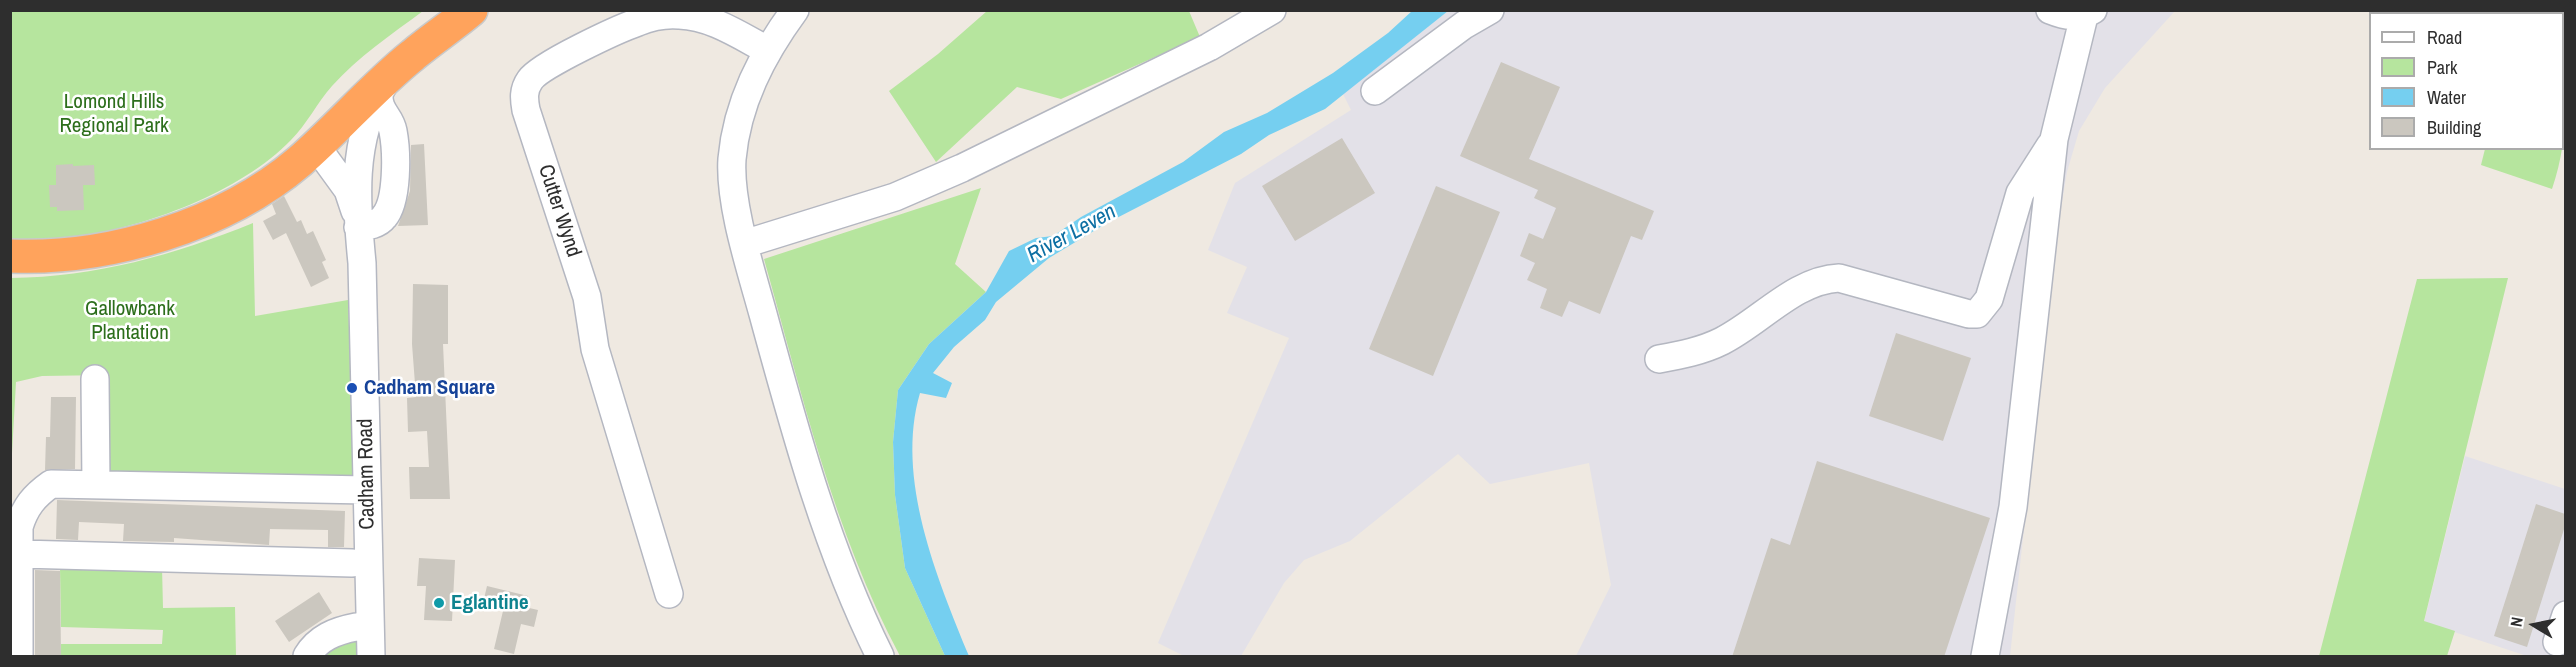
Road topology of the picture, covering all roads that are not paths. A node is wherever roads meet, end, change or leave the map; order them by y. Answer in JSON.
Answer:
{"nodes":[{"id":1,"x":471,"y":10,"type":"edge"},
{"id":2,"x":795,"y":10,"type":"edge"},
{"id":3,"x":1272,"y":10,"type":"edge"},
{"id":4,"x":2050,"y":10,"type":"edge"},
{"id":5,"x":1483,"y":12,"type":"edge"},
{"id":6,"x":2088,"y":13,"type":"edge"},
{"id":7,"x":767,"y":50,"type":"junction"},
{"id":8,"x":382,"y":87,"type":"junction"},
{"id":9,"x":1375,"y":91,"type":"dead end"},
{"id":10,"x":2054,"y":139,"type":"junction"},
{"id":11,"x":316,"y":146,"type":"junction"},
{"id":12,"x":358,"y":224,"type":"junction"},
{"id":13,"x":746,"y":252,"type":"junction"},
{"id":14,"x":10,"y":256,"type":"edge"},
{"id":15,"x":1659,"y":359,"type":"dead end"},
{"id":16,"x":95,"y":379,"type":"dead end"},
{"id":17,"x":96,"y":485,"type":"junction"},
{"id":18,"x":368,"y":490,"type":"junction"},
{"id":19,"x":21,"y":554,"type":"junction"},
{"id":20,"x":352,"y":563,"type":"dead end"},
{"id":21,"x":669,"y":594,"type":"dead end"},
{"id":22,"x":2565,"y":615,"type":"edge"},
{"id":23,"x":356,"y":627,"type":"dead end"},
{"id":24,"x":2557,"y":642,"type":"dead end"},
{"id":25,"x":1982,"y":651,"type":"edge"},
{"id":26,"x":19,"y":657,"type":"edge"},
{"id":27,"x":307,"y":657,"type":"edge"},
{"id":28,"x":371,"y":657,"type":"edge"},
{"id":29,"x":880,"y":657,"type":"edge"}],
"edges":[{"from":1,"to":8,"type":"highway"},
{"from":2,"to":7,"type":"street"},
{"from":3,"to":13,"type":"street"},
{"from":4,"to":6,"type":"street"},
{"from":5,"to":9,"type":"street"},
{"from":6,"to":10,"type":"street"},
{"from":7,"to":13,"type":"street"},
{"from":7,"to":21,"type":"street","name":"Cutter Wynd"},
{"from":8,"to":11,"type":"highway"},
{"from":8,"to":12,"type":"street","name":"Cadham Road"},
{"from":8,"to":12,"type":"street"},
{"from":10,"to":15,"type":"street"},
{"from":10,"to":25,"type":"street"},
{"from":11,"to":12,"type":"street","name":"Cadham Road"},
{"from":11,"to":14,"type":"highway"},
{"from":12,"to":18,"type":"street","name":"Cadham Road"},
{"from":13,"to":29,"type":"street"},
{"from":16,"to":17,"type":"street"},
{"from":17,"to":18,"type":"street"},
{"from":17,"to":19,"type":"street"},
{"from":18,"to":28,"type":"street","name":"Cadham Road"},
{"from":19,"to":20,"type":"street"},
{"from":19,"to":26,"type":"street"},
{"from":22,"to":24,"type":"street"},
{"from":23,"to":27,"type":"street"}]}
